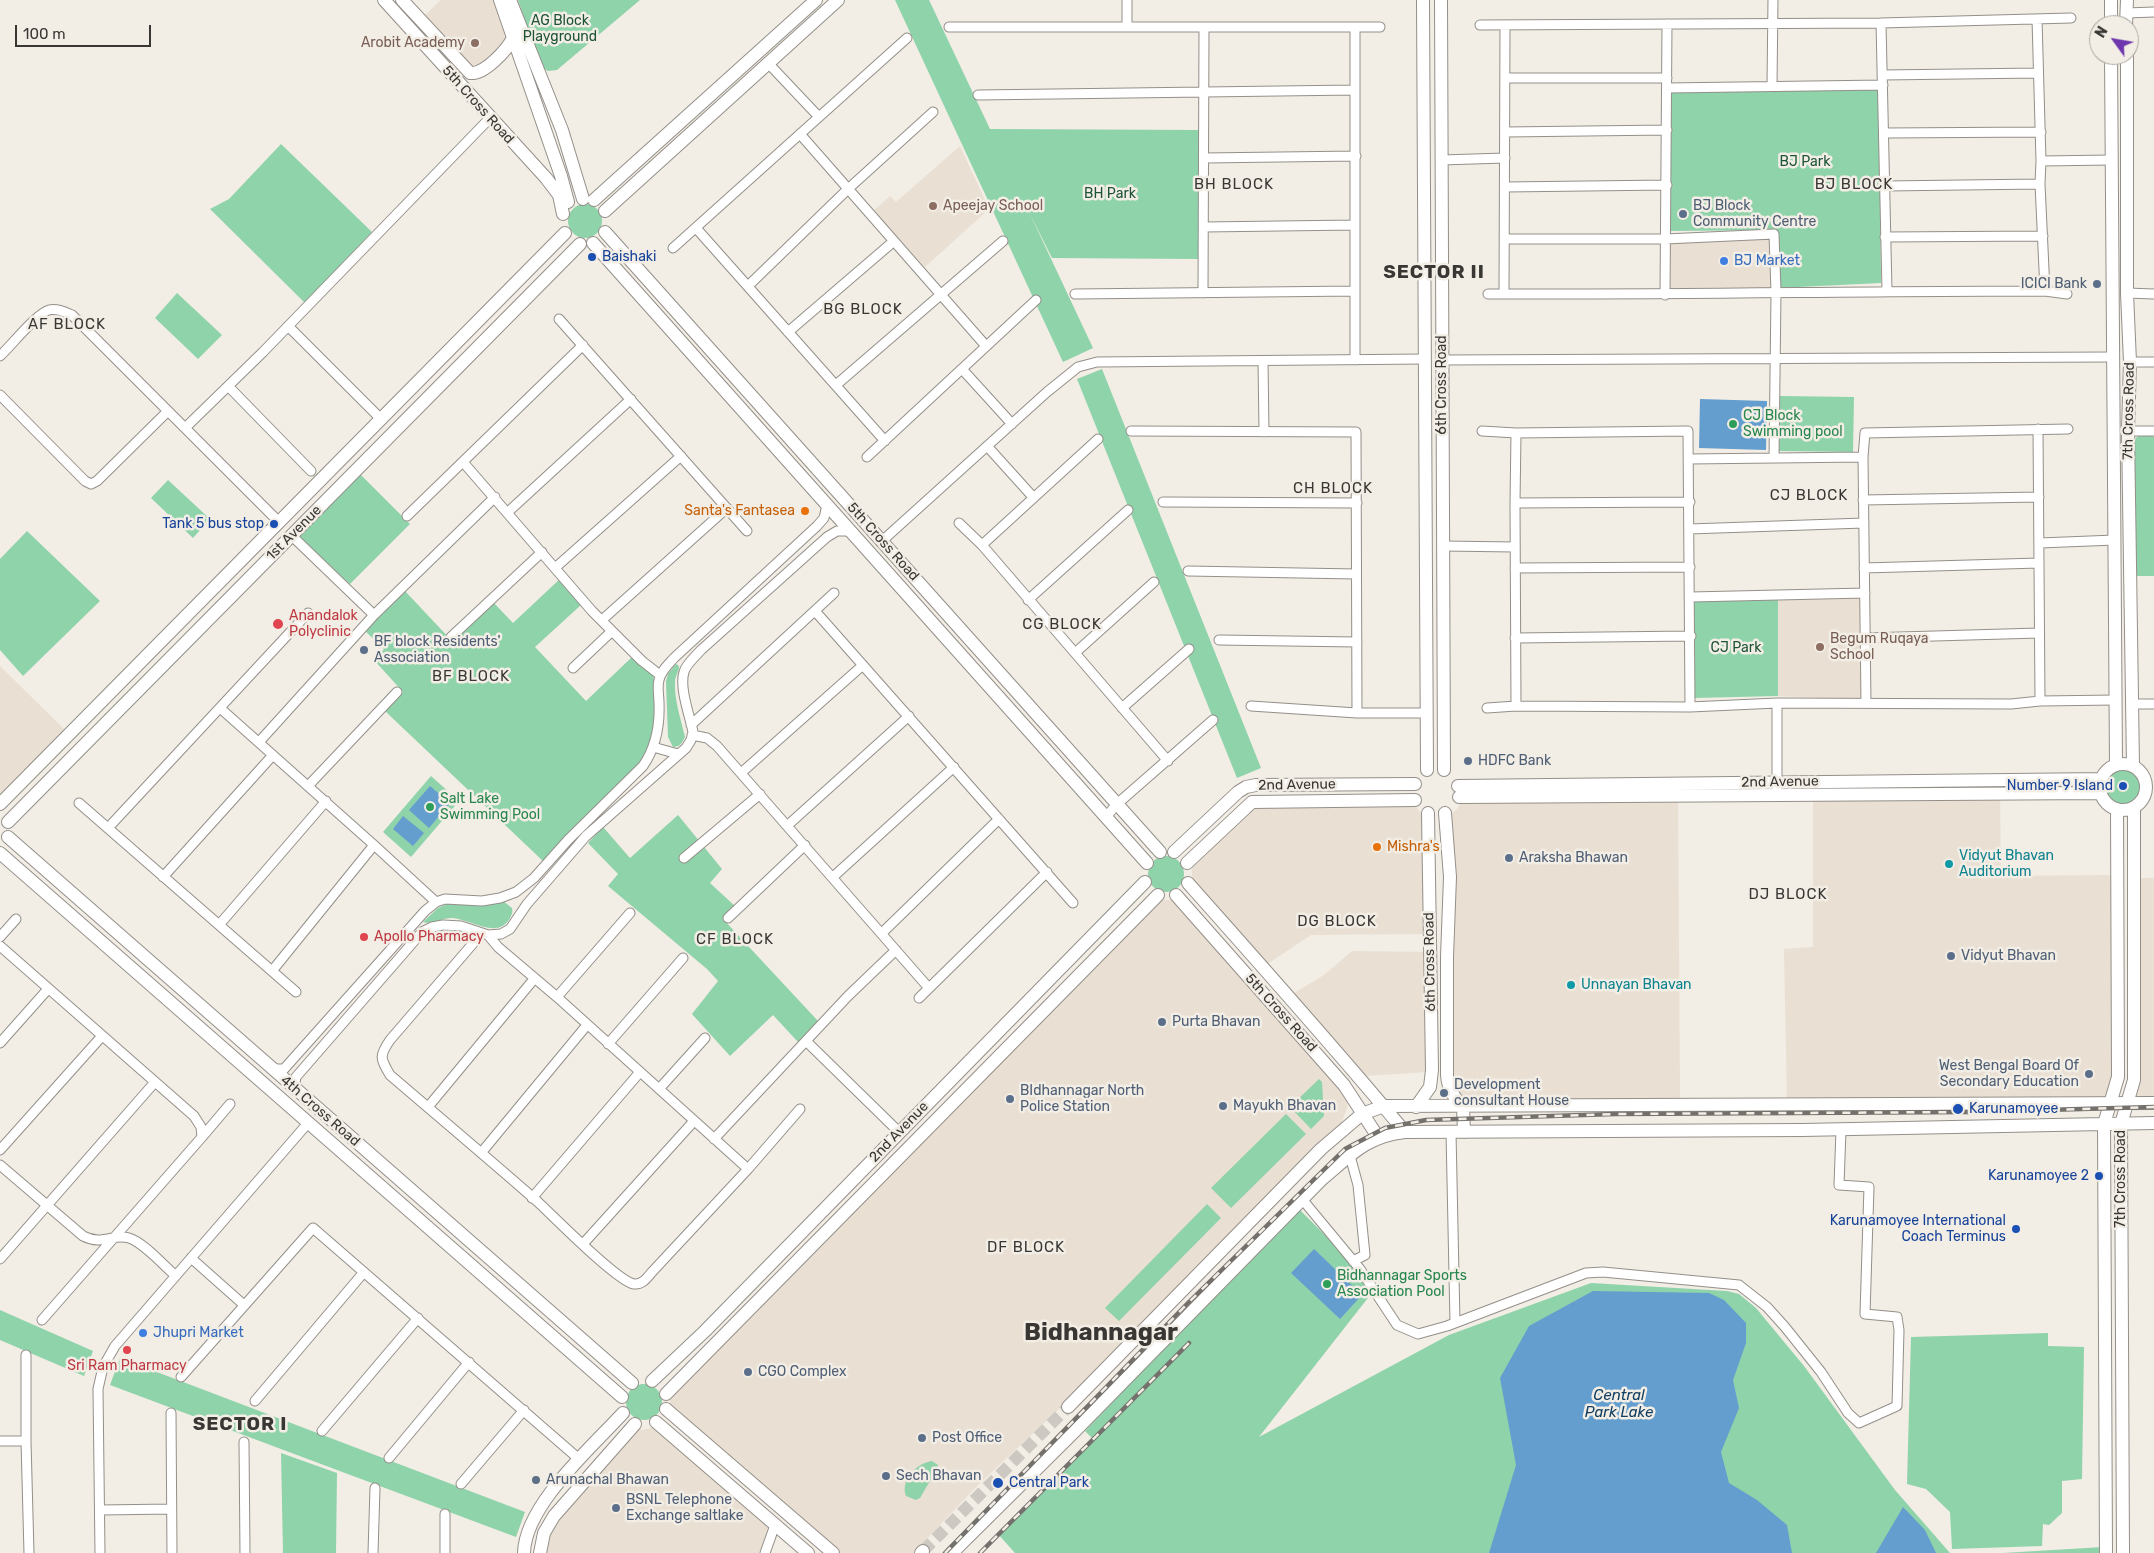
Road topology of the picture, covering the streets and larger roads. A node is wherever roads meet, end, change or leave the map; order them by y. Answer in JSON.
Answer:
{"nodes":[{"id":1,"x":384,"y":0,"type":"edge"},
{"id":2,"x":402,"y":0,"type":"edge"},
{"id":3,"x":500,"y":0,"type":"edge"},
{"id":4,"x":510,"y":0,"type":"edge"},
{"id":5,"x":816,"y":0,"type":"edge"},
{"id":6,"x":1127,"y":0,"type":"edge"},
{"id":7,"x":1424,"y":0,"type":"edge"},
{"id":8,"x":1441,"y":0,"type":"edge"},
{"id":9,"x":1772,"y":0,"type":"edge"},
{"id":10,"x":2111,"y":0,"type":"edge"},
{"id":11,"x":2127,"y":0,"type":"edge"},
{"id":12,"x":829,"y":3,"type":"edge"},
{"id":13,"x":2154,"y":12,"type":"edge"},
{"id":14,"x":2111,"y":15,"type":"edge"},
{"id":15,"x":2126,"y":15,"type":"edge"},
{"id":16,"x":2139,"y":16,"type":"edge"},
{"id":17,"x":2071,"y":18,"type":"dead end"},
{"id":18,"x":2037,"y":19,"type":"junction"},
{"id":19,"x":1882,"y":23,"type":"junction"},
{"id":20,"x":1668,"y":24,"type":"junction"},
{"id":21,"x":1772,"y":24,"type":"junction"},
{"id":22,"x":1480,"y":25,"type":"dead end"},
{"id":23,"x":1505,"y":25,"type":"junction"},
{"id":24,"x":949,"y":27,"type":"dead end"},
{"id":25,"x":1127,"y":27,"type":"junction"},
{"id":26,"x":1204,"y":27,"type":"junction"},
{"id":27,"x":1355,"y":27,"type":"junction"},
{"id":28,"x":1380,"y":27,"type":"dead end"},
{"id":29,"x":513,"y":38,"type":"junction"},
{"id":30,"x":907,"y":38,"type":"dead end"},
{"id":31,"x":768,"y":63,"type":"junction"},
{"id":32,"x":2112,"y":65,"type":"edge"},
{"id":33,"x":2127,"y":65,"type":"edge"},
{"id":34,"x":2038,"y":73,"type":"junction"},
{"id":35,"x":1505,"y":78,"type":"junction"},
{"id":36,"x":1883,"y":80,"type":"junction"},
{"id":37,"x":1667,"y":83,"type":"junction"},
{"id":38,"x":1772,"y":86,"type":"junction"},
{"id":39,"x":1356,"y":90,"type":"junction"},
{"id":40,"x":1204,"y":92,"type":"junction"},
{"id":41,"x":978,"y":95,"type":"dead end"},
{"id":42,"x":2112,"y":106,"type":"junction"},
{"id":43,"x":2127,"y":106,"type":"junction"},
{"id":44,"x":934,"y":112,"type":"dead end"},
{"id":45,"x":819,"y":117,"type":"junction"},
{"id":46,"x":490,"y":118,"type":"junction"},
{"id":47,"x":1667,"y":130,"type":"junction"},
{"id":48,"x":1505,"y":132,"type":"junction"},
{"id":49,"x":2041,"y":132,"type":"junction"},
{"id":50,"x":1885,"y":133,"type":"junction"},
{"id":51,"x":800,"y":134,"type":"junction"},
{"id":52,"x":1356,"y":156,"type":"junction"},
{"id":53,"x":1204,"y":158,"type":"junction"},
{"id":54,"x":1505,"y":158,"type":"junction"},
{"id":55,"x":1441,"y":160,"type":"junction"},
{"id":56,"x":2112,"y":160,"type":"junction"},
{"id":57,"x":2041,"y":161,"type":"junction"},
{"id":58,"x":2040,"y":184,"type":"junction"},
{"id":59,"x":1666,"y":185,"type":"junction"},
{"id":60,"x":1885,"y":186,"type":"junction"},
{"id":61,"x":1505,"y":187,"type":"junction"},
{"id":62,"x":848,"y":190,"type":"junction"},
{"id":63,"x":588,"y":199,"type":"junction"},
{"id":64,"x":1424,"y":208,"type":"junction"},
{"id":65,"x":1442,"y":208,"type":"junction"},
{"id":66,"x":566,"y":210,"type":"junction"},
{"id":67,"x":605,"y":211,"type":"junction"},
{"id":68,"x":1355,"y":225,"type":"junction"},
{"id":69,"x":1204,"y":227,"type":"junction"},
{"id":70,"x":696,"y":228,"type":"junction"},
{"id":71,"x":605,"y":232,"type":"junction"},
{"id":72,"x":565,"y":233,"type":"junction"},
{"id":73,"x":2043,"y":236,"type":"junction"},
{"id":74,"x":1885,"y":237,"type":"junction"},
{"id":75,"x":1505,"y":239,"type":"junction"},
{"id":76,"x":1665,"y":239,"type":"junction"},
{"id":77,"x":894,"y":241,"type":"junction"},
{"id":78,"x":1003,"y":241,"type":"dead end"},
{"id":79,"x":586,"y":244,"type":"junction"},
{"id":80,"x":673,"y":248,"type":"dead end"},
{"id":81,"x":2127,"y":251,"type":"junction"},
{"id":82,"x":2112,"y":252,"type":"junction"},
{"id":83,"x":748,"y":286,"type":"junction"},
{"id":84,"x":1355,"y":291,"type":"junction"},
{"id":85,"x":1887,"y":291,"type":"junction"},
{"id":86,"x":2045,"y":291,"type":"junction"},
{"id":87,"x":1776,"y":292,"type":"junction"},
{"id":88,"x":1204,"y":293,"type":"junction"},
{"id":89,"x":2127,"y":293,"type":"junction"},
{"id":90,"x":1075,"y":294,"type":"dead end"},
{"id":91,"x":1488,"y":294,"type":"dead end"},
{"id":92,"x":1504,"y":294,"type":"junction"},
{"id":93,"x":2067,"y":294,"type":"dead end"},
{"id":94,"x":2154,"y":294,"type":"edge"},
{"id":95,"x":942,"y":295,"type":"junction"},
{"id":96,"x":1665,"y":295,"type":"junction"},
{"id":97,"x":1036,"y":300,"type":"dead end"},
{"id":98,"x":1442,"y":314,"type":"junction"},
{"id":99,"x":1425,"y":315,"type":"junction"},
{"id":100,"x":559,"y":319,"type":"dead end"},
{"id":101,"x":288,"y":326,"type":"junction"},
{"id":102,"x":788,"y":332,"type":"junction"},
{"id":103,"x":582,"y":345,"type":"junction"},
{"id":104,"x":986,"y":346,"type":"junction"},
{"id":105,"x":0,"y":356,"type":"edge"},
{"id":106,"x":2113,"y":357,"type":"junction"},
{"id":107,"x":1776,"y":359,"type":"junction"},
{"id":108,"x":1355,"y":360,"type":"junction"},
{"id":109,"x":1425,"y":360,"type":"junction"},
{"id":110,"x":1442,"y":360,"type":"junction"},
{"id":111,"x":1263,"y":361,"type":"junction"},
{"id":112,"x":2130,"y":362,"type":"junction"},
{"id":113,"x":2154,"y":362,"type":"edge"},
{"id":114,"x":962,"y":369,"type":"junction"},
{"id":115,"x":228,"y":386,"type":"junction"},
{"id":116,"x":836,"y":386,"type":"junction"},
{"id":117,"x":2113,"y":390,"type":"junction"},
{"id":118,"x":2129,"y":390,"type":"junction"},
{"id":119,"x":0,"y":395,"type":"edge"},
{"id":120,"x":631,"y":399,"type":"junction"},
{"id":121,"x":1426,"y":408,"type":"junction"},
{"id":122,"x":1442,"y":408,"type":"junction"},
{"id":123,"x":168,"y":411,"type":"junction"},
{"id":124,"x":381,"y":419,"type":"junction"},
{"id":125,"x":1012,"y":424,"type":"junction"},
{"id":126,"x":185,"y":428,"type":"junction"},
{"id":127,"x":2038,"y":429,"type":"junction"},
{"id":128,"x":2068,"y":429,"type":"dead end"},
{"id":129,"x":1131,"y":431,"type":"dead end"},
{"id":130,"x":1482,"y":431,"type":"dead end"},
{"id":131,"x":2128,"y":431,"type":"junction"},
{"id":132,"x":2154,"y":431,"type":"edge"},
{"id":133,"x":1264,"y":432,"type":"junction"},
{"id":134,"x":1516,"y":433,"type":"junction"},
{"id":135,"x":1098,"y":439,"type":"dead end"},
{"id":136,"x":885,"y":441,"type":"junction"},
{"id":137,"x":988,"y":446,"type":"junction"},
{"id":138,"x":681,"y":456,"type":"junction"},
{"id":139,"x":868,"y":457,"type":"dead end"},
{"id":140,"x":1863,"y":457,"type":"junction"},
{"id":141,"x":1774,"y":458,"type":"junction"},
{"id":142,"x":1689,"y":459,"type":"junction"},
{"id":143,"x":463,"y":462,"type":"junction"},
{"id":144,"x":311,"y":471,"type":"dead end"},
{"id":145,"x":1034,"y":496,"type":"junction"},
{"id":146,"x":495,"y":497,"type":"junction"},
{"id":147,"x":2038,"y":497,"type":"junction"},
{"id":148,"x":1863,"y":500,"type":"junction"},
{"id":149,"x":1163,"y":502,"type":"dead end"},
{"id":150,"x":1690,"y":502,"type":"junction"},
{"id":151,"x":1357,"y":503,"type":"junction"},
{"id":152,"x":1514,"y":503,"type":"junction"},
{"id":153,"x":1443,"y":504,"type":"junction"},
{"id":154,"x":827,"y":505,"type":"junction"},
{"id":155,"x":1426,"y":505,"type":"junction"},
{"id":156,"x":727,"y":508,"type":"junction"},
{"id":157,"x":1128,"y":510,"type":"dead end"},
{"id":158,"x":508,"y":512,"type":"junction"},
{"id":159,"x":407,"y":516,"type":"dead end"},
{"id":160,"x":279,"y":522,"type":"junction"},
{"id":161,"x":959,"y":522,"type":"dead end"},
{"id":162,"x":1864,"y":523,"type":"junction"},
{"id":163,"x":1689,"y":529,"type":"junction"},
{"id":164,"x":850,"y":530,"type":"junction"},
{"id":165,"x":747,"y":531,"type":"dead end"},
{"id":166,"x":292,"y":535,"type":"junction"},
{"id":167,"x":2115,"y":540,"type":"junction"},
{"id":168,"x":882,"y":541,"type":"junction"},
{"id":169,"x":2040,"y":543,"type":"junction"},
{"id":170,"x":982,"y":546,"type":"junction"},
{"id":171,"x":1443,"y":546,"type":"junction"},
{"id":172,"x":1515,"y":547,"type":"junction"},
{"id":173,"x":542,"y":552,"type":"junction"},
{"id":174,"x":239,"y":562,"type":"junction"},
{"id":175,"x":2039,"y":563,"type":"junction"},
{"id":176,"x":1690,"y":566,"type":"junction"},
{"id":177,"x":555,"y":568,"type":"junction"},
{"id":178,"x":1515,"y":568,"type":"junction"},
{"id":179,"x":1864,"y":568,"type":"junction"},
{"id":180,"x":1188,"y":571,"type":"dead end"},
{"id":181,"x":1356,"y":574,"type":"junction"},
{"id":182,"x":252,"y":575,"type":"junction"},
{"id":183,"x":1154,"y":582,"type":"dead end"},
{"id":184,"x":753,"y":585,"type":"junction"},
{"id":185,"x":1426,"y":592,"type":"junction"},
{"id":186,"x":1442,"y":592,"type":"junction"},
{"id":187,"x":834,"y":593,"type":"dead end"},
{"id":188,"x":1865,"y":593,"type":"junction"},
{"id":189,"x":762,"y":595,"type":"junction"},
{"id":190,"x":1690,"y":597,"type":"junction"},
{"id":191,"x":933,"y":598,"type":"junction"},
{"id":192,"x":1028,"y":600,"type":"junction"},
{"id":193,"x":920,"y":608,"type":"junction"},
{"id":194,"x":815,"y":610,"type":"junction"},
{"id":195,"x":308,"y":614,"type":"dead end"},
{"id":196,"x":374,"y":615,"type":"junction"},
{"id":197,"x":602,"y":620,"type":"junction"},
{"id":198,"x":612,"y":631,"type":"junction"},
{"id":199,"x":2039,"y":633,"type":"junction"},
{"id":200,"x":1691,"y":636,"type":"junction"},
{"id":201,"x":451,"y":638,"type":"dead end"},
{"id":202,"x":1515,"y":638,"type":"junction"},
{"id":203,"x":1865,"y":638,"type":"junction"},
{"id":204,"x":1219,"y":640,"type":"dead end"},
{"id":205,"x":1357,"y":642,"type":"junction"},
{"id":206,"x":1189,"y":649,"type":"dead end"},
{"id":207,"x":1075,"y":654,"type":"junction"},
{"id":208,"x":674,"y":658,"type":"junction"},
{"id":209,"x":863,"y":665,"type":"junction"},
{"id":210,"x":687,"y":666,"type":"junction"},
{"id":211,"x":573,"y":668,"type":"dead end"},
{"id":212,"x":660,"y":676,"type":"junction"},
{"id":213,"x":397,"y":692,"type":"dead end"},
{"id":214,"x":2116,"y":700,"type":"junction"},
{"id":215,"x":2040,"y":701,"type":"junction"},
{"id":216,"x":1777,"y":703,"type":"junction"},
{"id":217,"x":1866,"y":703,"type":"junction"},
{"id":218,"x":2133,"y":704,"type":"junction"},
{"id":219,"x":2154,"y":704,"type":"edge"},
{"id":220,"x":1251,"y":706,"type":"dead end"},
{"id":221,"x":1516,"y":706,"type":"junction"},
{"id":222,"x":1690,"y":707,"type":"junction"},
{"id":223,"x":220,"y":708,"type":"junction"},
{"id":224,"x":1122,"y":708,"type":"junction"},
{"id":225,"x":1487,"y":708,"type":"dead end"},
{"id":226,"x":1357,"y":713,"type":"junction"},
{"id":227,"x":1427,"y":713,"type":"junction"},
{"id":228,"x":909,"y":716,"type":"junction"},
{"id":229,"x":1213,"y":720,"type":"dead end"},
{"id":230,"x":692,"y":730,"type":"junction"},
{"id":231,"x":259,"y":742,"type":"junction"},
{"id":232,"x":653,"y":747,"type":"junction"},
{"id":233,"x":678,"y":754,"type":"junction"},
{"id":234,"x":273,"y":755,"type":"junction"},
{"id":235,"x":1168,"y":761,"type":"junction"},
{"id":236,"x":2116,"y":764,"type":"junction"},
{"id":237,"x":2133,"y":766,"type":"junction"},
{"id":238,"x":954,"y":767,"type":"junction"},
{"id":239,"x":1427,"y":770,"type":"junction"},
{"id":240,"x":1444,"y":770,"type":"junction"},
{"id":241,"x":741,"y":773,"type":"junction"},
{"id":242,"x":2102,"y":779,"type":"junction"},
{"id":243,"x":2150,"y":779,"type":"edge"},
{"id":244,"x":1414,"y":784,"type":"junction"},
{"id":245,"x":308,"y":786,"type":"junction"},
{"id":246,"x":1777,"y":789,"type":"junction"},
{"id":247,"x":1458,"y":791,"type":"junction"},
{"id":248,"x":2100,"y":792,"type":"junction"},
{"id":249,"x":760,"y":794,"type":"junction"},
{"id":250,"x":2150,"y":794,"type":"edge"},
{"id":251,"x":1415,"y":800,"type":"junction"},
{"id":252,"x":326,"y":801,"type":"junction"},
{"id":253,"x":79,"y":803,"type":"dead end"},
{"id":254,"x":0,"y":804,"type":"edge"},
{"id":255,"x":1118,"y":804,"type":"junction"},
{"id":256,"x":2134,"y":807,"type":"junction"},
{"id":257,"x":2117,"y":809,"type":"junction"},
{"id":258,"x":0,"y":812,"type":"edge"},
{"id":259,"x":1445,"y":812,"type":"junction"},
{"id":260,"x":1428,"y":813,"type":"junction"},
{"id":261,"x":1106,"y":817,"type":"junction"},
{"id":262,"x":1000,"y":819,"type":"junction"},
{"id":263,"x":8,"y":822,"type":"junction"},
{"id":264,"x":788,"y":825,"type":"junction"},
{"id":265,"x":108,"y":828,"type":"junction"},
{"id":266,"x":4,"y":843,"type":"edge"},
{"id":267,"x":374,"y":845,"type":"junction"},
{"id":268,"x":805,"y":845,"type":"junction"},
{"id":269,"x":1160,"y":852,"type":"junction"},
{"id":270,"x":1174,"y":852,"type":"junction"},
{"id":271,"x":0,"y":853,"type":"edge"},
{"id":272,"x":684,"y":858,"type":"dead end"},
{"id":273,"x":1147,"y":863,"type":"junction"},
{"id":274,"x":1187,"y":863,"type":"junction"},
{"id":275,"x":1047,"y":872,"type":"junction"},
{"id":276,"x":162,"y":877,"type":"junction"},
{"id":277,"x":833,"y":877,"type":"junction"},
{"id":278,"x":1145,"y":882,"type":"junction"},
{"id":279,"x":1188,"y":883,"type":"junction"},
{"id":280,"x":516,"y":892,"type":"junction"},
{"id":281,"x":1158,"y":895,"type":"junction"},
{"id":282,"x":1176,"y":895,"type":"junction"},
{"id":283,"x":436,"y":902,"type":"junction"},
{"id":284,"x":1074,"y":902,"type":"dead end"},
{"id":285,"x":82,"y":903,"type":"junction"},
{"id":286,"x":527,"y":904,"type":"junction"},
{"id":287,"x":630,"y":913,"type":"dead end"},
{"id":288,"x":71,"y":915,"type":"junction"},
{"id":289,"x":728,"y":918,"type":"dead end"},
{"id":290,"x":16,"y":919,"type":"dead end"},
{"id":291,"x":415,"y":921,"type":"junction"},
{"id":292,"x":219,"y":925,"type":"junction"},
{"id":293,"x":422,"y":932,"type":"junction"},
{"id":294,"x":882,"y":933,"type":"junction"},
{"id":295,"x":485,"y":934,"type":"junction"},
{"id":296,"x":0,"y":937,"type":"edge"},
{"id":297,"x":0,"y":946,"type":"edge"},
{"id":298,"x":896,"y":950,"type":"junction"},
{"id":299,"x":1430,"y":957,"type":"junction"},
{"id":300,"x":1447,"y":957,"type":"junction"},
{"id":301,"x":683,"y":958,"type":"dead end"},
{"id":302,"x":272,"y":971,"type":"junction"},
{"id":303,"x":534,"y":979,"type":"junction"},
{"id":304,"x":928,"y":987,"type":"junction"},
{"id":305,"x":48,"y":989,"type":"junction"},
{"id":306,"x":296,"y":992,"type":"dead end"},
{"id":307,"x":352,"y":992,"type":"junction"},
{"id":308,"x":557,"y":997,"type":"junction"},
{"id":309,"x":919,"y":998,"type":"dead end"},
{"id":310,"x":362,"y":1001,"type":"junction"},
{"id":311,"x":587,"y":1025,"type":"junction"},
{"id":312,"x":102,"y":1036,"type":"junction"},
{"id":313,"x":705,"y":1038,"type":"dead end"},
{"id":314,"x":806,"y":1041,"type":"junction"},
{"id":315,"x":0,"y":1044,"type":"edge"},
{"id":316,"x":608,"y":1044,"type":"junction"},
{"id":317,"x":248,"y":1048,"type":"junction"},
{"id":318,"x":236,"y":1060,"type":"junction"},
{"id":319,"x":273,"y":1069,"type":"junction"},
{"id":320,"x":640,"y":1072,"type":"junction"},
{"id":321,"x":155,"y":1082,"type":"junction"},
{"id":322,"x":294,"y":1088,"type":"junction"},
{"id":323,"x":659,"y":1089,"type":"junction"},
{"id":324,"x":2127,"y":1103,"type":"junction"},
{"id":325,"x":2154,"y":1103,"type":"edge"},
{"id":326,"x":230,"y":1104,"type":"dead end"},
{"id":327,"x":2109,"y":1104,"type":"junction"},
{"id":328,"x":1384,"y":1106,"type":"junction"},
{"id":329,"x":428,"y":1107,"type":"junction"},
{"id":330,"x":1416,"y":1107,"type":"junction"},
{"id":331,"x":1463,"y":1107,"type":"junction"},
{"id":332,"x":800,"y":1109,"type":"dead end"},
{"id":333,"x":1362,"y":1114,"type":"junction"},
{"id":334,"x":915,"y":1116,"type":"junction"},
{"id":335,"x":694,"y":1121,"type":"junction"},
{"id":336,"x":308,"y":1123,"type":"junction"},
{"id":337,"x":2154,"y":1123,"type":"edge"},
{"id":338,"x":2104,"y":1124,"type":"junction"},
{"id":339,"x":2121,"y":1124,"type":"junction"},
{"id":340,"x":928,"y":1129,"type":"junction"},
{"id":341,"x":1840,"y":1130,"type":"junction"},
{"id":342,"x":899,"y":1132,"type":"junction"},
{"id":343,"x":1405,"y":1132,"type":"junction"},
{"id":344,"x":1457,"y":1132,"type":"junction"},
{"id":345,"x":202,"y":1137,"type":"junction"},
{"id":346,"x":1378,"y":1137,"type":"junction"},
{"id":347,"x":714,"y":1139,"type":"junction"},
{"id":348,"x":0,"y":1150,"type":"edge"},
{"id":349,"x":481,"y":1153,"type":"junction"},
{"id":350,"x":1350,"y":1156,"type":"junction"},
{"id":351,"x":868,"y":1163,"type":"junction"},
{"id":352,"x":0,"y":1165,"type":"edge"},
{"id":353,"x":748,"y":1169,"type":"junction"},
{"id":354,"x":880,"y":1177,"type":"junction"},
{"id":355,"x":532,"y":1198,"type":"junction"},
{"id":356,"x":1302,"y":1199,"type":"junction"},
{"id":357,"x":46,"y":1205,"type":"junction"},
{"id":358,"x":111,"y":1239,"type":"junction"},
{"id":359,"x":583,"y":1244,"type":"junction"},
{"id":360,"x":191,"y":1258,"type":"junction"},
{"id":361,"x":0,"y":1259,"type":"edge"},
{"id":362,"x":1214,"y":1259,"type":"junction"},
{"id":363,"x":1353,"y":1261,"type":"junction"},
{"id":364,"x":364,"y":1272,"type":"junction"},
{"id":365,"x":1229,"y":1274,"type":"junction"},
{"id":366,"x":174,"y":1275,"type":"junction"},
{"id":367,"x":244,"y":1305,"type":"junction"},
{"id":368,"x":418,"y":1318,"type":"junction"},
{"id":369,"x":42,"y":1320,"type":"dead end"},
{"id":370,"x":1455,"y":1323,"type":"junction"},
{"id":371,"x":570,"y":1329,"type":"junction"},
{"id":372,"x":705,"y":1331,"type":"junction"},
{"id":373,"x":560,"y":1342,"type":"junction"},
{"id":374,"x":717,"y":1343,"type":"junction"},
{"id":375,"x":26,"y":1355,"type":"dead end"},
{"id":376,"x":469,"y":1362,"type":"junction"},
{"id":377,"x":181,"y":1376,"type":"dead end"},
{"id":378,"x":652,"y":1381,"type":"junction"},
{"id":379,"x":632,"y":1383,"type":"junction"},
{"id":380,"x":666,"y":1394,"type":"junction"},
{"id":381,"x":622,"y":1397,"type":"junction"},
{"id":382,"x":255,"y":1401,"type":"dead end"},
{"id":383,"x":1068,"y":1406,"type":"tunnel mouth"},
{"id":384,"x":666,"y":1409,"type":"junction"},
{"id":385,"x":524,"y":1410,"type":"junction"},
{"id":386,"x":171,"y":1413,"type":"dead end"},
{"id":387,"x":623,"y":1413,"type":"junction"},
{"id":388,"x":656,"y":1422,"type":"junction"},
{"id":389,"x":635,"y":1424,"type":"junction"},
{"id":390,"x":322,"y":1431,"type":"dead end"},
{"id":391,"x":0,"y":1441,"type":"edge"},
{"id":392,"x":26,"y":1441,"type":"junction"},
{"id":393,"x":244,"y":1442,"type":"dead end"},
{"id":394,"x":389,"y":1458,"type":"dead end"},
{"id":395,"x":579,"y":1459,"type":"junction"},
{"id":396,"x":461,"y":1484,"type":"dead end"},
{"id":397,"x":375,"y":1488,"type":"dead end"},
{"id":398,"x":171,"y":1509,"type":"junction"},
{"id":399,"x":100,"y":1510,"type":"junction"},
{"id":400,"x":445,"y":1514,"type":"dead end"},
{"id":401,"x":775,"y":1525,"type":"junction"},
{"id":402,"x":29,"y":1553,"type":"edge"},
{"id":403,"x":100,"y":1553,"type":"edge"},
{"id":404,"x":172,"y":1553,"type":"edge"},
{"id":405,"x":245,"y":1553,"type":"edge"},
{"id":406,"x":373,"y":1553,"type":"edge"},
{"id":407,"x":445,"y":1553,"type":"edge"},
{"id":408,"x":524,"y":1553,"type":"edge"},
{"id":409,"x":540,"y":1553,"type":"edge"},
{"id":410,"x":764,"y":1553,"type":"edge"},
{"id":411,"x":808,"y":1553,"type":"edge"},
{"id":412,"x":833,"y":1553,"type":"edge"},
{"id":413,"x":952,"y":1553,"type":"edge"},
{"id":414,"x":2106,"y":1553,"type":"edge"},
{"id":415,"x":2123,"y":1553,"type":"edge"}],
"edges":[{"from":1,"to":46,"type":"street","name":"5th Cross Road"},
{"from":2,"to":29,"type":"street","name":"5th Cross Road"},
{"from":3,"to":29,"type":"street"},
{"from":4,"to":63,"type":"street"},
{"from":5,"to":63,"type":"street"},
{"from":6,"to":25,"type":"street"},
{"from":7,"to":64,"type":"street","name":"6th Cross Road"},
{"from":8,"to":55,"type":"street","name":"6th Cross Road"},
{"from":9,"to":21,"type":"street"},
{"from":10,"to":14,"type":"street"},
{"from":11,"to":15,"type":"street"},
{"from":12,"to":31,"type":"street"},
{"from":13,"to":16,"type":"street"},
{"from":17,"to":18,"type":"street"},
{"from":18,"to":19,"type":"street"},
{"from":18,"to":34,"type":"street"},
{"from":19,"to":21,"type":"street"},
{"from":19,"to":36,"type":"street"},
{"from":20,"to":21,"type":"street"},
{"from":20,"to":23,"type":"street"},
{"from":20,"to":37,"type":"street"},
{"from":21,"to":38,"type":"street"},
{"from":22,"to":23,"type":"street"},
{"from":23,"to":35,"type":"street"},
{"from":24,"to":25,"type":"street"},
{"from":25,"to":26,"type":"street"},
{"from":26,"to":27,"type":"street"},
{"from":26,"to":40,"type":"street"},
{"from":27,"to":28,"type":"street"},
{"from":27,"to":39,"type":"street"},
{"from":29,"to":66,"type":"street"},
{"from":30,"to":45,"type":"street"},
{"from":31,"to":45,"type":"street"},
{"from":31,"to":67,"type":"street"},
{"from":32,"to":42,"type":"street","name":"7th Cross Road"},
{"from":33,"to":43,"type":"street","name":"7th Cross Road"},
{"from":34,"to":36,"type":"street"},
{"from":34,"to":49,"type":"street"},
{"from":35,"to":37,"type":"street"},
{"from":35,"to":48,"type":"street"},
{"from":36,"to":38,"type":"street"},
{"from":36,"to":50,"type":"street"},
{"from":37,"to":38,"type":"street"},
{"from":37,"to":47,"type":"street"},
{"from":39,"to":40,"type":"street"},
{"from":39,"to":52,"type":"street"},
{"from":40,"to":41,"type":"street"},
{"from":40,"to":53,"type":"street"},
{"from":42,"to":43,"type":"street"},
{"from":42,"to":56,"type":"street","name":"7th Cross Road"},
{"from":43,"to":81,"type":"street","name":"7th Cross Road"},
{"from":44,"to":62,"type":"street"},
{"from":45,"to":51,"type":"street"},
{"from":46,"to":66,"type":"street","name":"5th Cross Road"},
{"from":46,"to":101,"type":"street"},
{"from":47,"to":48,"type":"street"},
{"from":47,"to":59,"type":"street"},
{"from":48,"to":54,"type":"street"},
{"from":49,"to":50,"type":"street"},
{"from":49,"to":57,"type":"street"},
{"from":50,"to":60,"type":"street"},
{"from":51,"to":62,"type":"street"},
{"from":51,"to":70,"type":"street"},
{"from":52,"to":53,"type":"street"},
{"from":52,"to":68,"type":"street"},
{"from":53,"to":69,"type":"street"},
{"from":54,"to":55,"type":"street"},
{"from":54,"to":61,"type":"street"},
{"from":55,"to":65,"type":"street","name":"6th Cross Road"},
{"from":56,"to":57,"type":"street"},
{"from":56,"to":82,"type":"street","name":"7th Cross Road"},
{"from":57,"to":58,"type":"street"},
{"from":58,"to":60,"type":"street"},
{"from":58,"to":73,"type":"street"},
{"from":59,"to":61,"type":"street"},
{"from":59,"to":76,"type":"street"},
{"from":60,"to":74,"type":"street"},
{"from":61,"to":75,"type":"street"},
{"from":62,"to":77,"type":"street"},
{"from":62,"to":83,"type":"street"},
{"from":63,"to":66,"type":"street"},
{"from":63,"to":67,"type":"street"},
{"from":64,"to":65,"type":"street"},
{"from":64,"to":99,"type":"street","name":"6th Cross Road"},
{"from":65,"to":98,"type":"street","name":"6th Cross Road"},
{"from":66,"to":72,"type":"street"},
{"from":67,"to":71,"type":"street"},
{"from":68,"to":69,"type":"street"},
{"from":68,"to":84,"type":"street"},
{"from":69,"to":88,"type":"street"},
{"from":70,"to":80,"type":"street"},
{"from":70,"to":83,"type":"street"},
{"from":71,"to":79,"type":"street"},
{"from":71,"to":168,"type":"street","name":"5th Cross Road"},
{"from":72,"to":79,"type":"street"},
{"from":72,"to":124,"type":"street"},
{"from":73,"to":74,"type":"street"},
{"from":73,"to":86,"type":"street"},
{"from":74,"to":85,"type":"street"},
{"from":75,"to":76,"type":"street"},
{"from":75,"to":92,"type":"street"},
{"from":76,"to":87,"type":"street"},
{"from":76,"to":96,"type":"street"},
{"from":77,"to":95,"type":"street"},
{"from":77,"to":102,"type":"street"},
{"from":78,"to":95,"type":"street"},
{"from":79,"to":154,"type":"street","name":"5th Cross Road"},
{"from":79,"to":166,"type":"street","name":"1st Avenue"},
{"from":81,"to":82,"type":"street"},
{"from":81,"to":89,"type":"street","name":"7th Cross Road"},
{"from":82,"to":106,"type":"street","name":"7th Cross Road"},
{"from":83,"to":102,"type":"street"},
{"from":84,"to":88,"type":"street"},
{"from":84,"to":108,"type":"street"},
{"from":85,"to":86,"type":"street"},
{"from":85,"to":87,"type":"street"},
{"from":86,"to":93,"type":"street"},
{"from":87,"to":96,"type":"street"},
{"from":87,"to":107,"type":"street"},
{"from":88,"to":90,"type":"street"},
{"from":89,"to":94,"type":"street"},
{"from":89,"to":112,"type":"street","name":"7th Cross Road"},
{"from":91,"to":92,"type":"street"},
{"from":92,"to":96,"type":"street"},
{"from":95,"to":104,"type":"street"},
{"from":95,"to":116,"type":"street"},
{"from":97,"to":104,"type":"street"},
{"from":98,"to":99,"type":"street"},
{"from":98,"to":110,"type":"street","name":"6th Cross Road"},
{"from":99,"to":109,"type":"street","name":"6th Cross Road"},
{"from":100,"to":103,"type":"street"},
{"from":101,"to":115,"type":"street"},
{"from":101,"to":124,"type":"street"},
{"from":102,"to":116,"type":"street"},
{"from":103,"to":120,"type":"street"},
{"from":103,"to":143,"type":"street"},
{"from":104,"to":114,"type":"street"},
{"from":105,"to":123,"type":"street"},
{"from":106,"to":107,"type":"street"},
{"from":106,"to":117,"type":"street","name":"7th Cross Road"},
{"from":107,"to":110,"type":"street"},
{"from":107,"to":141,"type":"street"},
{"from":108,"to":109,"type":"street"},
{"from":108,"to":111,"type":"street"},
{"from":109,"to":121,"type":"street","name":"6th Cross Road"},
{"from":110,"to":122,"type":"street","name":"6th Cross Road"},
{"from":111,"to":125,"type":"street"},
{"from":111,"to":133,"type":"street"},
{"from":112,"to":113,"type":"street"},
{"from":112,"to":118,"type":"street","name":"7th Cross Road"},
{"from":114,"to":125,"type":"street"},
{"from":114,"to":136,"type":"street"},
{"from":115,"to":126,"type":"street"},
{"from":115,"to":144,"type":"street"},
{"from":116,"to":136,"type":"street"},
{"from":117,"to":118,"type":"street"},
{"from":117,"to":167,"type":"street","name":"7th Cross Road"},
{"from":118,"to":131,"type":"street","name":"7th Cross Road"},
{"from":119,"to":123,"type":"street"},
{"from":120,"to":138,"type":"street"},
{"from":120,"to":158,"type":"street"},
{"from":121,"to":122,"type":"street"},
{"from":121,"to":155,"type":"street","name":"6th Cross Road"},
{"from":122,"to":153,"type":"street","name":"6th Cross Road"},
{"from":123,"to":126,"type":"street"},
{"from":124,"to":160,"type":"street"},
{"from":125,"to":137,"type":"street"},
{"from":126,"to":160,"type":"street"},
{"from":127,"to":128,"type":"street"},
{"from":127,"to":140,"type":"street"},
{"from":127,"to":147,"type":"street"},
{"from":129,"to":133,"type":"street"},
{"from":130,"to":134,"type":"street"},
{"from":131,"to":132,"type":"street"},
{"from":131,"to":218,"type":"street","name":"7th Cross Road"},
{"from":133,"to":151,"type":"street"},
{"from":134,"to":142,"type":"street"},
{"from":134,"to":152,"type":"street"},
{"from":135,"to":145,"type":"street"},
{"from":136,"to":139,"type":"street"},
{"from":137,"to":145,"type":"street"},
{"from":137,"to":168,"type":"street"},
{"from":138,"to":156,"type":"street"},
{"from":138,"to":177,"type":"street"},
{"from":140,"to":141,"type":"street"},
{"from":140,"to":148,"type":"street"},
{"from":141,"to":142,"type":"street"},
{"from":142,"to":150,"type":"street"},
{"from":143,"to":146,"type":"street"},
{"from":143,"to":159,"type":"street"},
{"from":145,"to":170,"type":"street"},
{"from":146,"to":158,"type":"street"},
{"from":146,"to":196,"type":"street"},
{"from":147,"to":148,"type":"street"},
{"from":147,"to":169,"type":"street"},
{"from":148,"to":162,"type":"street"},
{"from":149,"to":151,"type":"street"},
{"from":150,"to":152,"type":"street"},
{"from":150,"to":163,"type":"street"},
{"from":151,"to":181,"type":"street"},
{"from":152,"to":172,"type":"street"},
{"from":153,"to":155,"type":"street"},
{"from":153,"to":171,"type":"street","name":"6th Cross Road"},
{"from":154,"to":164,"type":"street","name":"5th Cross Road"},
{"from":154,"to":184,"type":"street"},
{"from":155,"to":185,"type":"street","name":"6th Cross Road"},
{"from":156,"to":165,"type":"street"},
{"from":156,"to":197,"type":"street"},
{"from":157,"to":192,"type":"street"},
{"from":158,"to":173,"type":"street"},
{"from":160,"to":174,"type":"street"},
{"from":161,"to":170,"type":"street"},
{"from":162,"to":163,"type":"street"},
{"from":162,"to":179,"type":"street"},
{"from":163,"to":176,"type":"street"},
{"from":164,"to":189,"type":"street"},
{"from":164,"to":193,"type":"street","name":"5th Cross Road"},
{"from":166,"to":182,"type":"street","name":"1st Avenue"},
{"from":166,"to":196,"type":"street"},
{"from":167,"to":169,"type":"street"},
{"from":167,"to":214,"type":"street","name":"7th Cross Road"},
{"from":168,"to":191,"type":"street","name":"5th Cross Road"},
{"from":169,"to":175,"type":"street"},
{"from":170,"to":192,"type":"street"},
{"from":171,"to":172,"type":"street"},
{"from":171,"to":186,"type":"street","name":"6th Cross Road"},
{"from":172,"to":178,"type":"street"},
{"from":173,"to":177,"type":"street"},
{"from":173,"to":201,"type":"street"},
{"from":174,"to":182,"type":"street"},
{"from":174,"to":254,"type":"street"},
{"from":175,"to":179,"type":"street"},
{"from":175,"to":199,"type":"street"},
{"from":176,"to":178,"type":"street"},
{"from":176,"to":190,"type":"street"},
{"from":177,"to":197,"type":"street"},
{"from":178,"to":202,"type":"street"},
{"from":179,"to":188,"type":"street"},
{"from":180,"to":181,"type":"street"},
{"from":181,"to":205,"type":"street"},
{"from":182,"to":263,"type":"street","name":"1st Avenue"},
{"from":183,"to":207,"type":"street"},
{"from":184,"to":189,"type":"street"},
{"from":184,"to":208,"type":"street"},
{"from":185,"to":186,"type":"street"},
{"from":185,"to":227,"type":"street","name":"6th Cross Road"},
{"from":186,"to":240,"type":"street","name":"6th Cross Road"},
{"from":187,"to":194,"type":"street"},
{"from":188,"to":190,"type":"street"},
{"from":188,"to":203,"type":"street"},
{"from":189,"to":210,"type":"street"},
{"from":190,"to":200,"type":"street"},
{"from":191,"to":193,"type":"street"},
{"from":191,"to":255,"type":"street","name":"5th Cross Road"},
{"from":192,"to":207,"type":"street"},
{"from":193,"to":261,"type":"street","name":"5th Cross Road"},
{"from":194,"to":209,"type":"street"},
{"from":194,"to":230,"type":"street"},
{"from":195,"to":223,"type":"street"},
{"from":196,"to":231,"type":"street"},
{"from":197,"to":198,"type":"street"},
{"from":198,"to":211,"type":"street"},
{"from":198,"to":212,"type":"street"},
{"from":199,"to":203,"type":"street"},
{"from":199,"to":215,"type":"street"},
{"from":200,"to":202,"type":"street"},
{"from":200,"to":222,"type":"street"},
{"from":202,"to":221,"type":"street"},
{"from":203,"to":217,"type":"street"},
{"from":204,"to":205,"type":"street"},
{"from":205,"to":226,"type":"street"},
{"from":206,"to":224,"type":"street"},
{"from":207,"to":224,"type":"street"},
{"from":208,"to":210,"type":"street"},
{"from":208,"to":212,"type":"street"},
{"from":209,"to":228,"type":"street"},
{"from":209,"to":241,"type":"street"},
{"from":210,"to":230,"type":"street"},
{"from":212,"to":232,"type":"street"},
{"from":213,"to":245,"type":"street"},
{"from":214,"to":215,"type":"street"},
{"from":214,"to":236,"type":"street","name":"7th Cross Road"},
{"from":215,"to":217,"type":"street"},
{"from":216,"to":217,"type":"street"},
{"from":216,"to":222,"type":"street"},
{"from":216,"to":246,"type":"street"},
{"from":218,"to":219,"type":"street"},
{"from":218,"to":237,"type":"street","name":"7th Cross Road"},
{"from":220,"to":226,"type":"street"},
{"from":221,"to":222,"type":"street"},
{"from":221,"to":225,"type":"street"},
{"from":223,"to":231,"type":"street"},
{"from":223,"to":265,"type":"street"},
{"from":224,"to":235,"type":"street"},
{"from":226,"to":227,"type":"street"},
{"from":227,"to":239,"type":"street","name":"6th Cross Road"},
{"from":228,"to":238,"type":"street"},
{"from":228,"to":264,"type":"street"},
{"from":229,"to":235,"type":"street"},
{"from":230,"to":233,"type":"street"},
{"from":230,"to":241,"type":"street"},
{"from":231,"to":234,"type":"street"},
{"from":232,"to":233,"type":"street"},
{"from":232,"to":280,"type":"street"},
{"from":233,"to":286,"type":"street"},
{"from":234,"to":245,"type":"street"},
{"from":234,"to":276,"type":"street"},
{"from":235,"to":255,"type":"street"},
{"from":236,"to":237,"type":"street"},
{"from":236,"to":242,"type":"street"},
{"from":237,"to":243,"type":"street"},
{"from":238,"to":262,"type":"street"},
{"from":238,"to":277,"type":"street"},
{"from":239,"to":240,"type":"street"},
{"from":239,"to":244,"type":"street"},
{"from":240,"to":247,"type":"street"},
{"from":241,"to":249,"type":"street"},
{"from":242,"to":246,"type":"street","name":"2nd Avenue"},
{"from":242,"to":248,"type":"street"},
{"from":243,"to":250,"type":"street"},
{"from":244,"to":251,"type":"street"},
{"from":244,"to":270,"type":"street","name":"2nd Avenue"},
{"from":245,"to":252,"type":"street"},
{"from":246,"to":247,"type":"street","name":"2nd Avenue"},
{"from":246,"to":248,"type":"street","name":"2nd Avenue"},
{"from":247,"to":259,"type":"street"},
{"from":248,"to":257,"type":"street"},
{"from":249,"to":264,"type":"street"},
{"from":249,"to":272,"type":"street"},
{"from":250,"to":256,"type":"street"},
{"from":251,"to":260,"type":"street"},
{"from":251,"to":274,"type":"street","name":"2nd Avenue"},
{"from":252,"to":267,"type":"street"},
{"from":252,"to":292,"type":"street"},
{"from":253,"to":265,"type":"street"},
{"from":255,"to":261,"type":"street"},
{"from":255,"to":269,"type":"street","name":"5th Cross Road"},
{"from":256,"to":257,"type":"street"},
{"from":256,"to":324,"type":"street","name":"7th Cross Road"},
{"from":257,"to":327,"type":"street","name":"7th Cross Road"},
{"from":258,"to":263,"type":"street"},
{"from":259,"to":260,"type":"street"},
{"from":259,"to":300,"type":"street"},
{"from":260,"to":299,"type":"street","name":"6th Cross Road"},
{"from":261,"to":273,"type":"street","name":"5th Cross Road"},
{"from":262,"to":275,"type":"street"},
{"from":262,"to":294,"type":"street"},
{"from":263,"to":266,"type":"street"},
{"from":264,"to":268,"type":"street"},
{"from":265,"to":276,"type":"street"},
{"from":266,"to":285,"type":"street","name":"4th Cross Road"},
{"from":267,"to":283,"type":"street"},
{"from":267,"to":302,"type":"street"},
{"from":268,"to":277,"type":"street"},
{"from":268,"to":289,"type":"street"},
{"from":269,"to":270,"type":"street"},
{"from":269,"to":273,"type":"street"},
{"from":270,"to":274,"type":"street"},
{"from":271,"to":288,"type":"street","name":"4th Cross Road"},
{"from":273,"to":278,"type":"street"},
{"from":274,"to":279,"type":"street"},
{"from":275,"to":284,"type":"street"},
{"from":275,"to":304,"type":"street"},
{"from":276,"to":292,"type":"street"},
{"from":277,"to":294,"type":"street"},
{"from":278,"to":281,"type":"street"},
{"from":278,"to":334,"type":"street","name":"2nd Avenue"},
{"from":279,"to":282,"type":"street"},
{"from":279,"to":328,"type":"street"},
{"from":280,"to":283,"type":"street"},
{"from":280,"to":286,"type":"street"},
{"from":281,"to":282,"type":"street"},
{"from":281,"to":340,"type":"street","name":"2nd Avenue"},
{"from":282,"to":333,"type":"street","name":"5th Cross Road"},
{"from":283,"to":291,"type":"street"},
{"from":285,"to":288,"type":"street"},
{"from":285,"to":288,"type":"street"},
{"from":285,"to":317,"type":"street","name":"4th Cross Road"},
{"from":286,"to":295,"type":"street"},
{"from":287,"to":308,"type":"street"},
{"from":288,"to":318,"type":"street","name":"4th Cross Road"},
{"from":290,"to":296,"type":"street"},
{"from":291,"to":293,"type":"street"},
{"from":291,"to":307,"type":"street"},
{"from":292,"to":302,"type":"street"},
{"from":293,"to":295,"type":"street"},
{"from":293,"to":310,"type":"street"},
{"from":294,"to":298,"type":"street"},
{"from":295,"to":303,"type":"street"},
{"from":295,"to":329,"type":"street"},
{"from":297,"to":305,"type":"street"},
{"from":298,"to":304,"type":"street"},
{"from":298,"to":314,"type":"street"},
{"from":299,"to":300,"type":"street"},
{"from":299,"to":330,"type":"street","name":"6th Cross Road"},
{"from":300,"to":331,"type":"street"},
{"from":301,"to":316,"type":"street"},
{"from":302,"to":306,"type":"street"},
{"from":303,"to":308,"type":"street"},
{"from":303,"to":329,"type":"street"},
{"from":304,"to":309,"type":"street"},
{"from":305,"to":312,"type":"street"},
{"from":305,"to":315,"type":"street"},
{"from":307,"to":310,"type":"street"},
{"from":307,"to":319,"type":"street"},
{"from":308,"to":311,"type":"street"},
{"from":310,"to":322,"type":"street"},
{"from":311,"to":316,"type":"street"},
{"from":311,"to":349,"type":"street"},
{"from":312,"to":321,"type":"street"},
{"from":312,"to":348,"type":"street"},
{"from":313,"to":323,"type":"street"},
{"from":314,"to":342,"type":"street"},
{"from":314,"to":347,"type":"street"},
{"from":316,"to":320,"type":"street"},
{"from":317,"to":318,"type":"street"},
{"from":317,"to":318,"type":"street"},
{"from":317,"to":319,"type":"street","name":"4th Cross Road"},
{"from":318,"to":336,"type":"street","name":"4th Cross Road"},
{"from":319,"to":322,"type":"street","name":"4th Cross Road"},
{"from":320,"to":323,"type":"street"},
{"from":320,"to":355,"type":"street"},
{"from":321,"to":345,"type":"street"},
{"from":321,"to":357,"type":"street"},
{"from":322,"to":371,"type":"street","name":"4th Cross Road"},
{"from":323,"to":335,"type":"street"},
{"from":324,"to":325,"type":"street"},
{"from":324,"to":327,"type":"street"},
{"from":324,"to":339,"type":"street","name":"7th Cross Road"},
{"from":326,"to":345,"type":"street"},
{"from":327,"to":331,"type":"street"},
{"from":327,"to":338,"type":"street","name":"7th Cross Road"},
{"from":328,"to":330,"type":"street"},
{"from":328,"to":333,"type":"street"},
{"from":328,"to":343,"type":"street"},
{"from":329,"to":349,"type":"street"},
{"from":330,"to":331,"type":"street"},
{"from":331,"to":344,"type":"street"},
{"from":332,"to":353,"type":"street"},
{"from":333,"to":346,"type":"street","name":"5th Cross Road"},
{"from":333,"to":362,"type":"street"},
{"from":334,"to":340,"type":"street"},
{"from":334,"to":342,"type":"street","name":"2nd Avenue"},
{"from":335,"to":347,"type":"street"},
{"from":335,"to":359,"type":"street"},
{"from":336,"to":360,"type":"street"},
{"from":336,"to":373,"type":"street","name":"4th Cross Road"},
{"from":337,"to":339,"type":"street"},
{"from":338,"to":339,"type":"street"},
{"from":338,"to":341,"type":"street"},
{"from":338,"to":414,"type":"street","name":"7th Cross Road"},
{"from":339,"to":415,"type":"street","name":"7th Cross Road"},
{"from":340,"to":354,"type":"street","name":"2nd Avenue"},
{"from":341,"to":344,"type":"street"},
{"from":341,"to":370,"type":"street"},
{"from":342,"to":351,"type":"street","name":"2nd Avenue"},
{"from":343,"to":344,"type":"street"},
{"from":343,"to":346,"type":"street"},
{"from":344,"to":370,"type":"street"},
{"from":345,"to":358,"type":"street"},
{"from":346,"to":350,"type":"street"},
{"from":347,"to":353,"type":"street"},
{"from":349,"to":355,"type":"street"},
{"from":350,"to":356,"type":"street"},
{"from":350,"to":363,"type":"street"},
{"from":351,"to":354,"type":"street"},
{"from":351,"to":372,"type":"street","name":"2nd Avenue"},
{"from":352,"to":357,"type":"street"},
{"from":353,"to":359,"type":"street"},
{"from":354,"to":374,"type":"street","name":"2nd Avenue"},
{"from":355,"to":359,"type":"street"},
{"from":356,"to":363,"type":"street"},
{"from":356,"to":365,"type":"street"},
{"from":357,"to":358,"type":"street"},
{"from":357,"to":361,"type":"street"},
{"from":358,"to":366,"type":"street"},
{"from":358,"to":369,"type":"street"},
{"from":360,"to":366,"type":"street"},
{"from":360,"to":367,"type":"street"},
{"from":362,"to":365,"type":"street"},
{"from":362,"to":383,"type":"street"},
{"from":363,"to":370,"type":"street"},
{"from":364,"to":367,"type":"street"},
{"from":364,"to":368,"type":"street"},
{"from":364,"to":382,"type":"street"},
{"from":365,"to":413,"type":"street"},
{"from":366,"to":399,"type":"street"},
{"from":367,"to":377,"type":"street"},
{"from":368,"to":376,"type":"street"},
{"from":368,"to":390,"type":"street"},
{"from":371,"to":373,"type":"street"},
{"from":371,"to":379,"type":"street","name":"4th Cross Road"},
{"from":372,"to":374,"type":"street"},
{"from":372,"to":378,"type":"street","name":"2nd Avenue"},
{"from":373,"to":381,"type":"street","name":"4th Cross Road"},
{"from":374,"to":380,"type":"street","name":"2nd Avenue"},
{"from":375,"to":392,"type":"street"},
{"from":376,"to":385,"type":"street"},
{"from":376,"to":394,"type":"street"},
{"from":378,"to":379,"type":"street"},
{"from":378,"to":380,"type":"street"},
{"from":379,"to":381,"type":"street"},
{"from":380,"to":384,"type":"street"},
{"from":381,"to":387,"type":"street"},
{"from":384,"to":388,"type":"street"},
{"from":384,"to":412,"type":"street"},
{"from":385,"to":395,"type":"street"},
{"from":385,"to":396,"type":"street"},
{"from":386,"to":398,"type":"street"},
{"from":387,"to":389,"type":"street"},
{"from":387,"to":395,"type":"street"},
{"from":388,"to":389,"type":"street"},
{"from":388,"to":401,"type":"street"},
{"from":389,"to":409,"type":"street"},
{"from":391,"to":392,"type":"street"},
{"from":392,"to":402,"type":"street"},
{"from":393,"to":405,"type":"street"},
{"from":395,"to":408,"type":"street"},
{"from":397,"to":406,"type":"street"},
{"from":398,"to":399,"type":"street"},
{"from":398,"to":404,"type":"street"},
{"from":399,"to":403,"type":"street"},
{"from":400,"to":407,"type":"street"},
{"from":401,"to":410,"type":"street"},
{"from":401,"to":411,"type":"street"}]}
